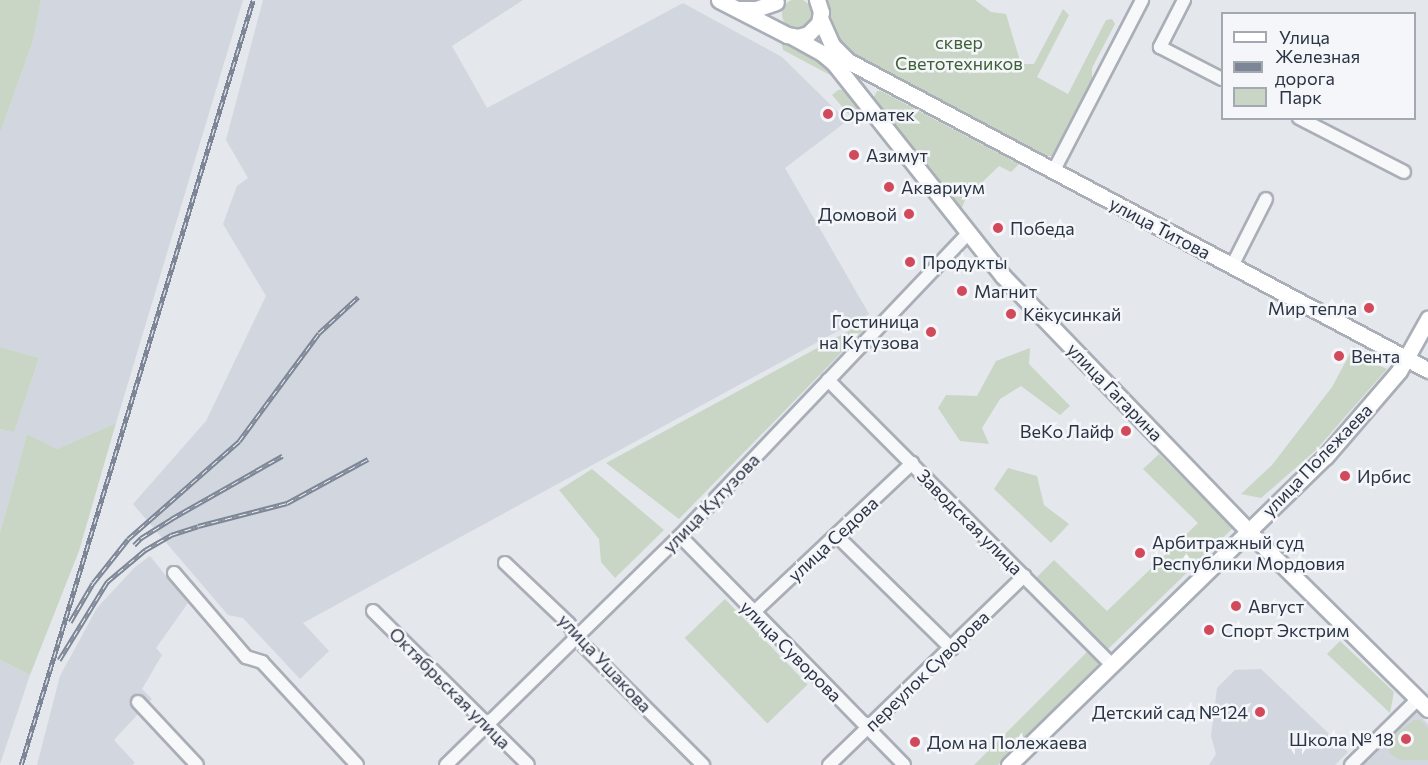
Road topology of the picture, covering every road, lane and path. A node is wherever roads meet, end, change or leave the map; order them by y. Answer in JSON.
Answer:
{"nodes":[{"id":1,"x":719,"y":0,"type":"edge"},
{"id":2,"x":817,"y":0,"type":"edge"},
{"id":3,"x":1142,"y":0,"type":"edge"},
{"id":4,"x":1184,"y":0,"type":"edge"},
{"id":5,"x":777,"y":1,"type":"edge"},
{"id":6,"x":737,"y":9,"type":"junction"},
{"id":7,"x":820,"y":18,"type":"junction"},
{"id":8,"x":787,"y":34,"type":"junction"},
{"id":9,"x":832,"y":45,"type":"junction"},
{"id":10,"x":845,"y":78,"type":"junction"},
{"id":11,"x":1221,"y":78,"type":"edge"},
{"id":12,"x":892,"y":87,"type":"junction"},
{"id":13,"x":867,"y":105,"type":"junction"},
{"id":14,"x":1303,"y":120,"type":"edge"},
{"id":15,"x":1053,"y":172,"type":"junction"},
{"id":16,"x":1404,"y":172,"type":"dead end"},
{"id":17,"x":1266,"y":199,"type":"dead end"},
{"id":18,"x":968,"y":234,"type":"junction"},
{"id":19,"x":1232,"y":266,"type":"junction"},
{"id":20,"x":1428,"y":319,"type":"edge"},
{"id":21,"x":1407,"y":359,"type":"junction"},
{"id":22,"x":1428,"y":370,"type":"edge"},
{"id":23,"x":828,"y":380,"type":"junction"},
{"id":24,"x":912,"y":463,"type":"junction"},
{"id":25,"x":1248,"y":531,"type":"junction"},
{"id":26,"x":680,"y":536,"type":"junction"},
{"id":27,"x":837,"y":536,"type":"junction"},
{"id":28,"x":505,"y":563,"type":"dead end"},
{"id":29,"x":174,"y":573,"type":"dead end"},
{"id":30,"x":1024,"y":576,"type":"junction"},
{"id":31,"x":372,"y":611,"type":"dead end"},
{"id":32,"x":753,"y":613,"type":"junction"},
{"id":33,"x":576,"y":638,"type":"junction"},
{"id":34,"x":952,"y":649,"type":"junction"},
{"id":35,"x":1111,"y":664,"type":"junction"},
{"id":36,"x":138,"y":702,"type":"dead end"},
{"id":37,"x":1423,"y":704,"type":"edge"},
{"id":38,"x":488,"y":724,"type":"junction"},
{"id":39,"x":867,"y":729,"type":"junction"},
{"id":40,"x":197,"y":765,"type":"edge"},
{"id":41,"x":357,"y":765,"type":"edge"},
{"id":42,"x":446,"y":765,"type":"edge"},
{"id":43,"x":528,"y":765,"type":"edge"},
{"id":44,"x":704,"y":765,"type":"edge"},
{"id":45,"x":829,"y":765,"type":"edge"},
{"id":46,"x":904,"y":765,"type":"edge"},
{"id":47,"x":1009,"y":765,"type":"edge"},
{"id":48,"x":1352,"y":765,"type":"edge"}],
"edges":[{"from":1,"to":6,"type":"main road"},
{"from":2,"to":7,"type":"main road","name":"улица Титова"},
{"from":3,"to":15,"type":"street"},
{"from":4,"to":11,"type":"street"},
{"from":5,"to":6,"type":"main road"},
{"from":5,"to":8,"type":"main road"},
{"from":6,"to":8,"type":"main road"},
{"from":7,"to":8,"type":"main road"},
{"from":7,"to":9,"type":"main road","name":"улица Титова"},
{"from":8,"to":10,"type":"main road","name":"улица Гагарина"},
{"from":9,"to":10,"type":"main road"},
{"from":9,"to":12,"type":"main road","name":"улица Титова"},
{"from":10,"to":13,"type":"main road","name":"улица Гагарина"},
{"from":12,"to":13,"type":"main road"},
{"from":12,"to":15,"type":"main road","name":"улица Титова"},
{"from":13,"to":18,"type":"main road","name":"улица Гагарина"},
{"from":14,"to":16,"type":"street"},
{"from":15,"to":19,"type":"main road","name":"улица Титова"},
{"from":17,"to":19,"type":"street"},
{"from":18,"to":23,"type":"street","name":"улица Кутузова"},
{"from":18,"to":25,"type":"main road","name":"улица Гагарина"},
{"from":19,"to":21,"type":"main road","name":"улица Титова"},
{"from":20,"to":21,"type":"main road","name":"улица Полежаева"},
{"from":21,"to":22,"type":"main road","name":"улица Титова"},
{"from":21,"to":25,"type":"main road","name":"улица Полежаева"},
{"from":23,"to":24,"type":"street","name":"Заводская улица"},
{"from":23,"to":26,"type":"street","name":"улица Кутузова"},
{"from":24,"to":27,"type":"street","name":"улица Седова"},
{"from":24,"to":30,"type":"street","name":"Заводская улица"},
{"from":25,"to":35,"type":"main road","name":"улица Полежаева"},
{"from":25,"to":37,"type":"main road","name":"улица Гагарина"},
{"from":26,"to":32,"type":"street","name":"улица Суворова"},
{"from":26,"to":33,"type":"street","name":"улица Кутузова"},
{"from":27,"to":32,"type":"street","name":"улица Седова"},
{"from":27,"to":34,"type":"street"},
{"from":28,"to":33,"type":"street","name":"улица Ушакова"},
{"from":29,"to":41,"type":"street"},
{"from":30,"to":34,"type":"street","name":"переулок Суворова"},
{"from":30,"to":35,"type":"street","name":"Заводская улица"},
{"from":31,"to":38,"type":"street","name":"Октябрьская улица"},
{"from":32,"to":39,"type":"street","name":"улица Суворова"},
{"from":33,"to":38,"type":"street","name":"улица Кутузова"},
{"from":33,"to":44,"type":"street","name":"улица Ушакова"},
{"from":34,"to":39,"type":"street","name":"переулок Суворова"},
{"from":35,"to":47,"type":"main road","name":"улица Полежаева"},
{"from":36,"to":40,"type":"street"},
{"from":37,"to":48,"type":"street"},
{"from":38,"to":42,"type":"street","name":"улица Кутузова"},
{"from":38,"to":43,"type":"street","name":"Октябрьская улица"},
{"from":39,"to":45,"type":"street","name":"переулок Суворова"},
{"from":39,"to":46,"type":"street","name":"улица Суворова"}]}
